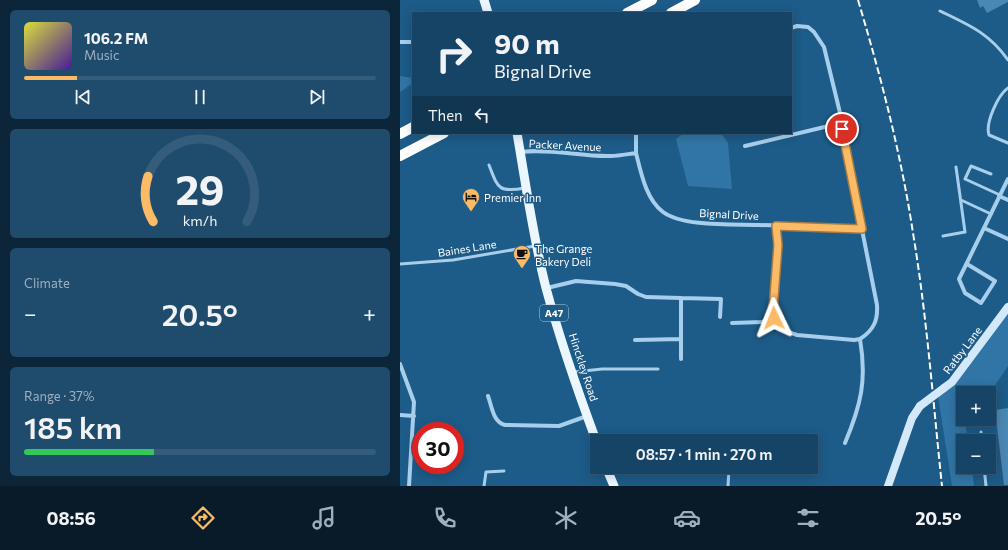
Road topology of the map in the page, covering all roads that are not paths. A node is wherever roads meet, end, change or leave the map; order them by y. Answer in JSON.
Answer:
{"nodes":[{"id":1,"x":484,"y":0,"type":"edge"},
{"id":2,"x":652,"y":0,"type":"edge"},
{"id":3,"x":695,"y":0,"type":"edge"},
{"id":4,"x":940,"y":11,"type":"dead end"},
{"id":5,"x":488,"y":12,"type":"edge"},
{"id":6,"x":629,"y":12,"type":"edge"},
{"id":7,"x":673,"y":12,"type":"edge"},
{"id":8,"x":792,"y":28,"type":"edge"},
{"id":9,"x":400,"y":42,"type":"edge"},
{"id":10,"x":412,"y":42,"type":"edge"},
{"id":11,"x":1008,"y":60,"type":"edge"},
{"id":12,"x":1008,"y":88,"type":"edge"},
{"id":13,"x":837,"y":124,"type":"junction"},
{"id":14,"x":412,"y":128,"type":"edge"},
{"id":15,"x":400,"y":134,"type":"edge"},
{"id":16,"x":442,"y":134,"type":"edge"},
{"id":17,"x":518,"y":134,"type":"edge"},
{"id":18,"x":636,"y":134,"type":"edge"},
{"id":19,"x":1008,"y":143,"type":"edge"},
{"id":20,"x":745,"y":146,"type":"dead end"},
{"id":21,"x":520,"y":152,"type":"junction"},
{"id":22,"x":636,"y":153,"type":"junction"},
{"id":23,"x":400,"y":156,"type":"edge"},
{"id":24,"x":489,"y":165,"type":"dead end"},
{"id":25,"x":956,"y":167,"type":"dead end"},
{"id":26,"x":990,"y":174,"type":"dead end"},
{"id":27,"x":1008,"y":178,"type":"edge"},
{"id":28,"x":526,"y":188,"type":"junction"},
{"id":29,"x":1000,"y":195,"type":"junction"},
{"id":30,"x":961,"y":200,"type":"junction"},
{"id":31,"x":1008,"y":200,"type":"edge"},
{"id":32,"x":991,"y":214,"type":"junction"},
{"id":33,"x":776,"y":226,"type":"junction"},
{"id":34,"x":984,"y":228,"type":"junction"},
{"id":35,"x":862,"y":229,"type":"junction"},
{"id":36,"x":943,"y":236,"type":"dead end"},
{"id":37,"x":1008,"y":239,"type":"edge"},
{"id":38,"x":537,"y":245,"type":"junction"},
{"id":39,"x":400,"y":264,"type":"edge"},
{"id":40,"x":966,"y":264,"type":"junction"},
{"id":41,"x":546,"y":288,"type":"junction"},
{"id":42,"x":681,"y":298,"type":"junction"},
{"id":43,"x":1008,"y":307,"type":"edge"},
{"id":44,"x":720,"y":317,"type":"dead end"},
{"id":45,"x":774,"y":318,"type":"junction"},
{"id":46,"x":732,"y":323,"type":"dead end"},
{"id":47,"x":860,"y":339,"type":"junction"},
{"id":48,"x":635,"y":340,"type":"dead end"},
{"id":49,"x":681,"y":340,"type":"junction"},
{"id":50,"x":681,"y":359,"type":"dead end"},
{"id":51,"x":400,"y":364,"type":"edge"},
{"id":52,"x":658,"y":369,"type":"dead end"},
{"id":53,"x":572,"y":372,"type":"junction"},
{"id":54,"x":488,"y":396,"type":"dead end"},
{"id":55,"x":400,"y":415,"type":"edge"},
{"id":56,"x":414,"y":416,"type":"junction"},
{"id":57,"x":587,"y":416,"type":"junction"},
{"id":58,"x":594,"y":434,"type":"edge"},
{"id":59,"x":845,"y":442,"type":"dead end"},
{"id":60,"x":504,"y":471,"type":"dead end"},
{"id":61,"x":609,"y":474,"type":"edge"},
{"id":62,"x":729,"y":474,"type":"edge"},
{"id":63,"x":985,"y":474,"type":"edge"},
{"id":64,"x":409,"y":486,"type":"edge"},
{"id":65,"x":484,"y":486,"type":"edge"},
{"id":66,"x":614,"y":486,"type":"edge"},
{"id":67,"x":728,"y":486,"type":"edge"},
{"id":68,"x":888,"y":486,"type":"edge"},
{"id":69,"x":986,"y":486,"type":"edge"}],
"edges":[{"from":1,"to":5,"type":"main road"},
{"from":2,"to":6,"type":"highway"},
{"from":3,"to":7,"type":"highway"},
{"from":4,"to":11,"type":"lane"},
{"from":8,"to":13,"type":"street"},
{"from":9,"to":10,"type":"street"},
{"from":12,"to":19,"type":"lane"},
{"from":13,"to":20,"type":"street"},
{"from":13,"to":35,"type":"street"},
{"from":14,"to":15,"type":"highway"},
{"from":16,"to":23,"type":"highway"},
{"from":17,"to":21,"type":"main road","name":"Hinckley Road","number":"A47"},
{"from":18,"to":22,"type":"street"},
{"from":21,"to":22,"type":"street","name":"Packer Avenue"},
{"from":21,"to":28,"type":"main road","name":"Hinckley Road","number":"A47"},
{"from":22,"to":33,"type":"street","name":"Bignal Drive"},
{"from":24,"to":28,"type":"lane"},
{"from":25,"to":30,"type":"lane"},
{"from":26,"to":29,"type":"lane"},
{"from":27,"to":29,"type":"street"},
{"from":28,"to":38,"type":"main road","name":"Hinckley Road","number":"A47"},
{"from":29,"to":31,"type":"street"},
{"from":29,"to":32,"type":"street"},
{"from":30,"to":32,"type":"lane"},
{"from":30,"to":36,"type":"lane"},
{"from":32,"to":34,"type":"street"},
{"from":33,"to":35,"type":"street","name":"Bignal Drive"},
{"from":33,"to":45,"type":"street"},
{"from":34,"to":37,"type":"street"},
{"from":34,"to":40,"type":"street"},
{"from":35,"to":47,"type":"street"},
{"from":38,"to":39,"type":"lane","name":"Baines Lane"},
{"from":38,"to":41,"type":"main road","name":"Hinckley Road","number":"A47"},
{"from":40,"to":40,"type":"street"},
{"from":41,"to":42,"type":"street"},
{"from":41,"to":53,"type":"main road","name":"Hinckley Road","number":"A47"},
{"from":42,"to":44,"type":"street"},
{"from":42,"to":49,"type":"street"},
{"from":43,"to":68,"type":"main road","name":"Ratby Lane","bridge":true},
{"from":45,"to":46,"type":"street"},
{"from":45,"to":47,"type":"street"},
{"from":47,"to":59,"type":"street"},
{"from":48,"to":49,"type":"street"},
{"from":49,"to":50,"type":"street"},
{"from":51,"to":56,"type":"street"},
{"from":52,"to":53,"type":"lane"},
{"from":53,"to":57,"type":"main road","name":"Hinckley Road","number":"A47"},
{"from":54,"to":57,"type":"street"},
{"from":55,"to":56,"type":"street"},
{"from":56,"to":64,"type":"street"},
{"from":57,"to":58,"type":"main road","name":"Hinckley Road","number":"A47"},
{"from":60,"to":65,"type":"lane"},
{"from":61,"to":66,"type":"main road"},
{"from":62,"to":67,"type":"lane"},
{"from":63,"to":69,"type":"lane"}]}
